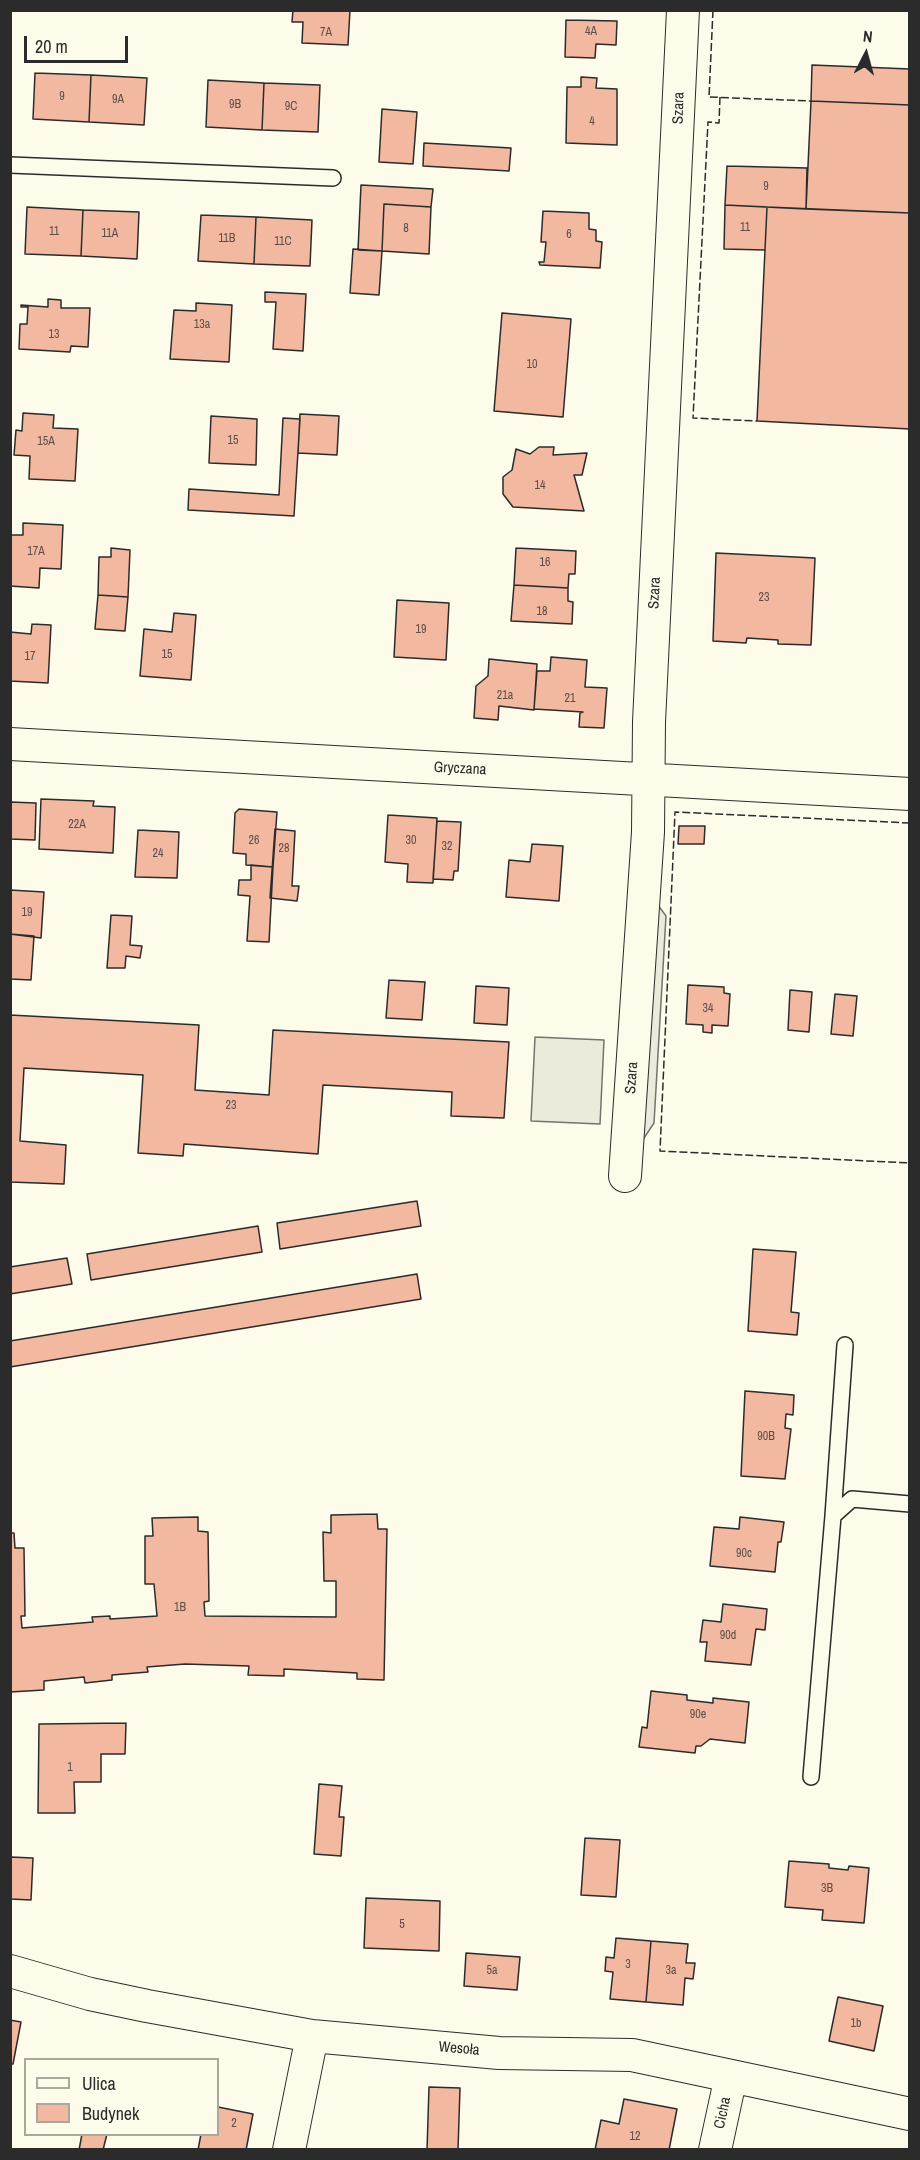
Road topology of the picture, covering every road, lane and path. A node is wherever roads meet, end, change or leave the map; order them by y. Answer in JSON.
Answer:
{"nodes":[{"id":1,"x":683,"y":10,"type":"edge"},
{"id":2,"x":10,"y":165,"type":"edge"},
{"id":3,"x":333,"y":178,"type":"dead end"},
{"id":4,"x":10,"y":744,"type":"edge"},
{"id":5,"x":647,"y":778,"type":"junction"},
{"id":6,"x":909,"y":794,"type":"edge"},
{"id":7,"x":626,"y":1176,"type":"dead end"},
{"id":8,"x":845,"y":1345,"type":"dead end"},
{"id":9,"x":909,"y":1504,"type":"edge"},
{"id":10,"x":833,"y":1516,"type":"junction"},
{"id":11,"x":811,"y":1777,"type":"dead end"},
{"id":12,"x":10,"y":1971,"type":"edge"},
{"id":13,"x":312,"y":2036,"type":"junction"},
{"id":14,"x":731,"y":2076,"type":"junction"},
{"id":15,"x":909,"y":2114,"type":"edge"},
{"id":16,"x":289,"y":2150,"type":"edge"},
{"id":17,"x":715,"y":2150,"type":"edge"}],
"edges":[{"from":1,"to":5,"type":"street","name":"Szara"},
{"from":2,"to":3,"type":"lane"},
{"from":4,"to":5,"type":"street","name":"Gryczana"},
{"from":5,"to":6,"type":"street","name":"Gryczana"},
{"from":5,"to":7,"type":"street","name":"Szara"},
{"from":8,"to":10,"type":"lane"},
{"from":9,"to":10,"type":"lane"},
{"from":10,"to":11,"type":"lane"},
{"from":12,"to":13,"type":"street","name":"Wesoła"},
{"from":13,"to":14,"type":"street","name":"Wesoła"},
{"from":13,"to":16,"type":"street"},
{"from":14,"to":15,"type":"street","name":"Wesoła"},
{"from":14,"to":17,"type":"street","name":"Cicha"}]}
